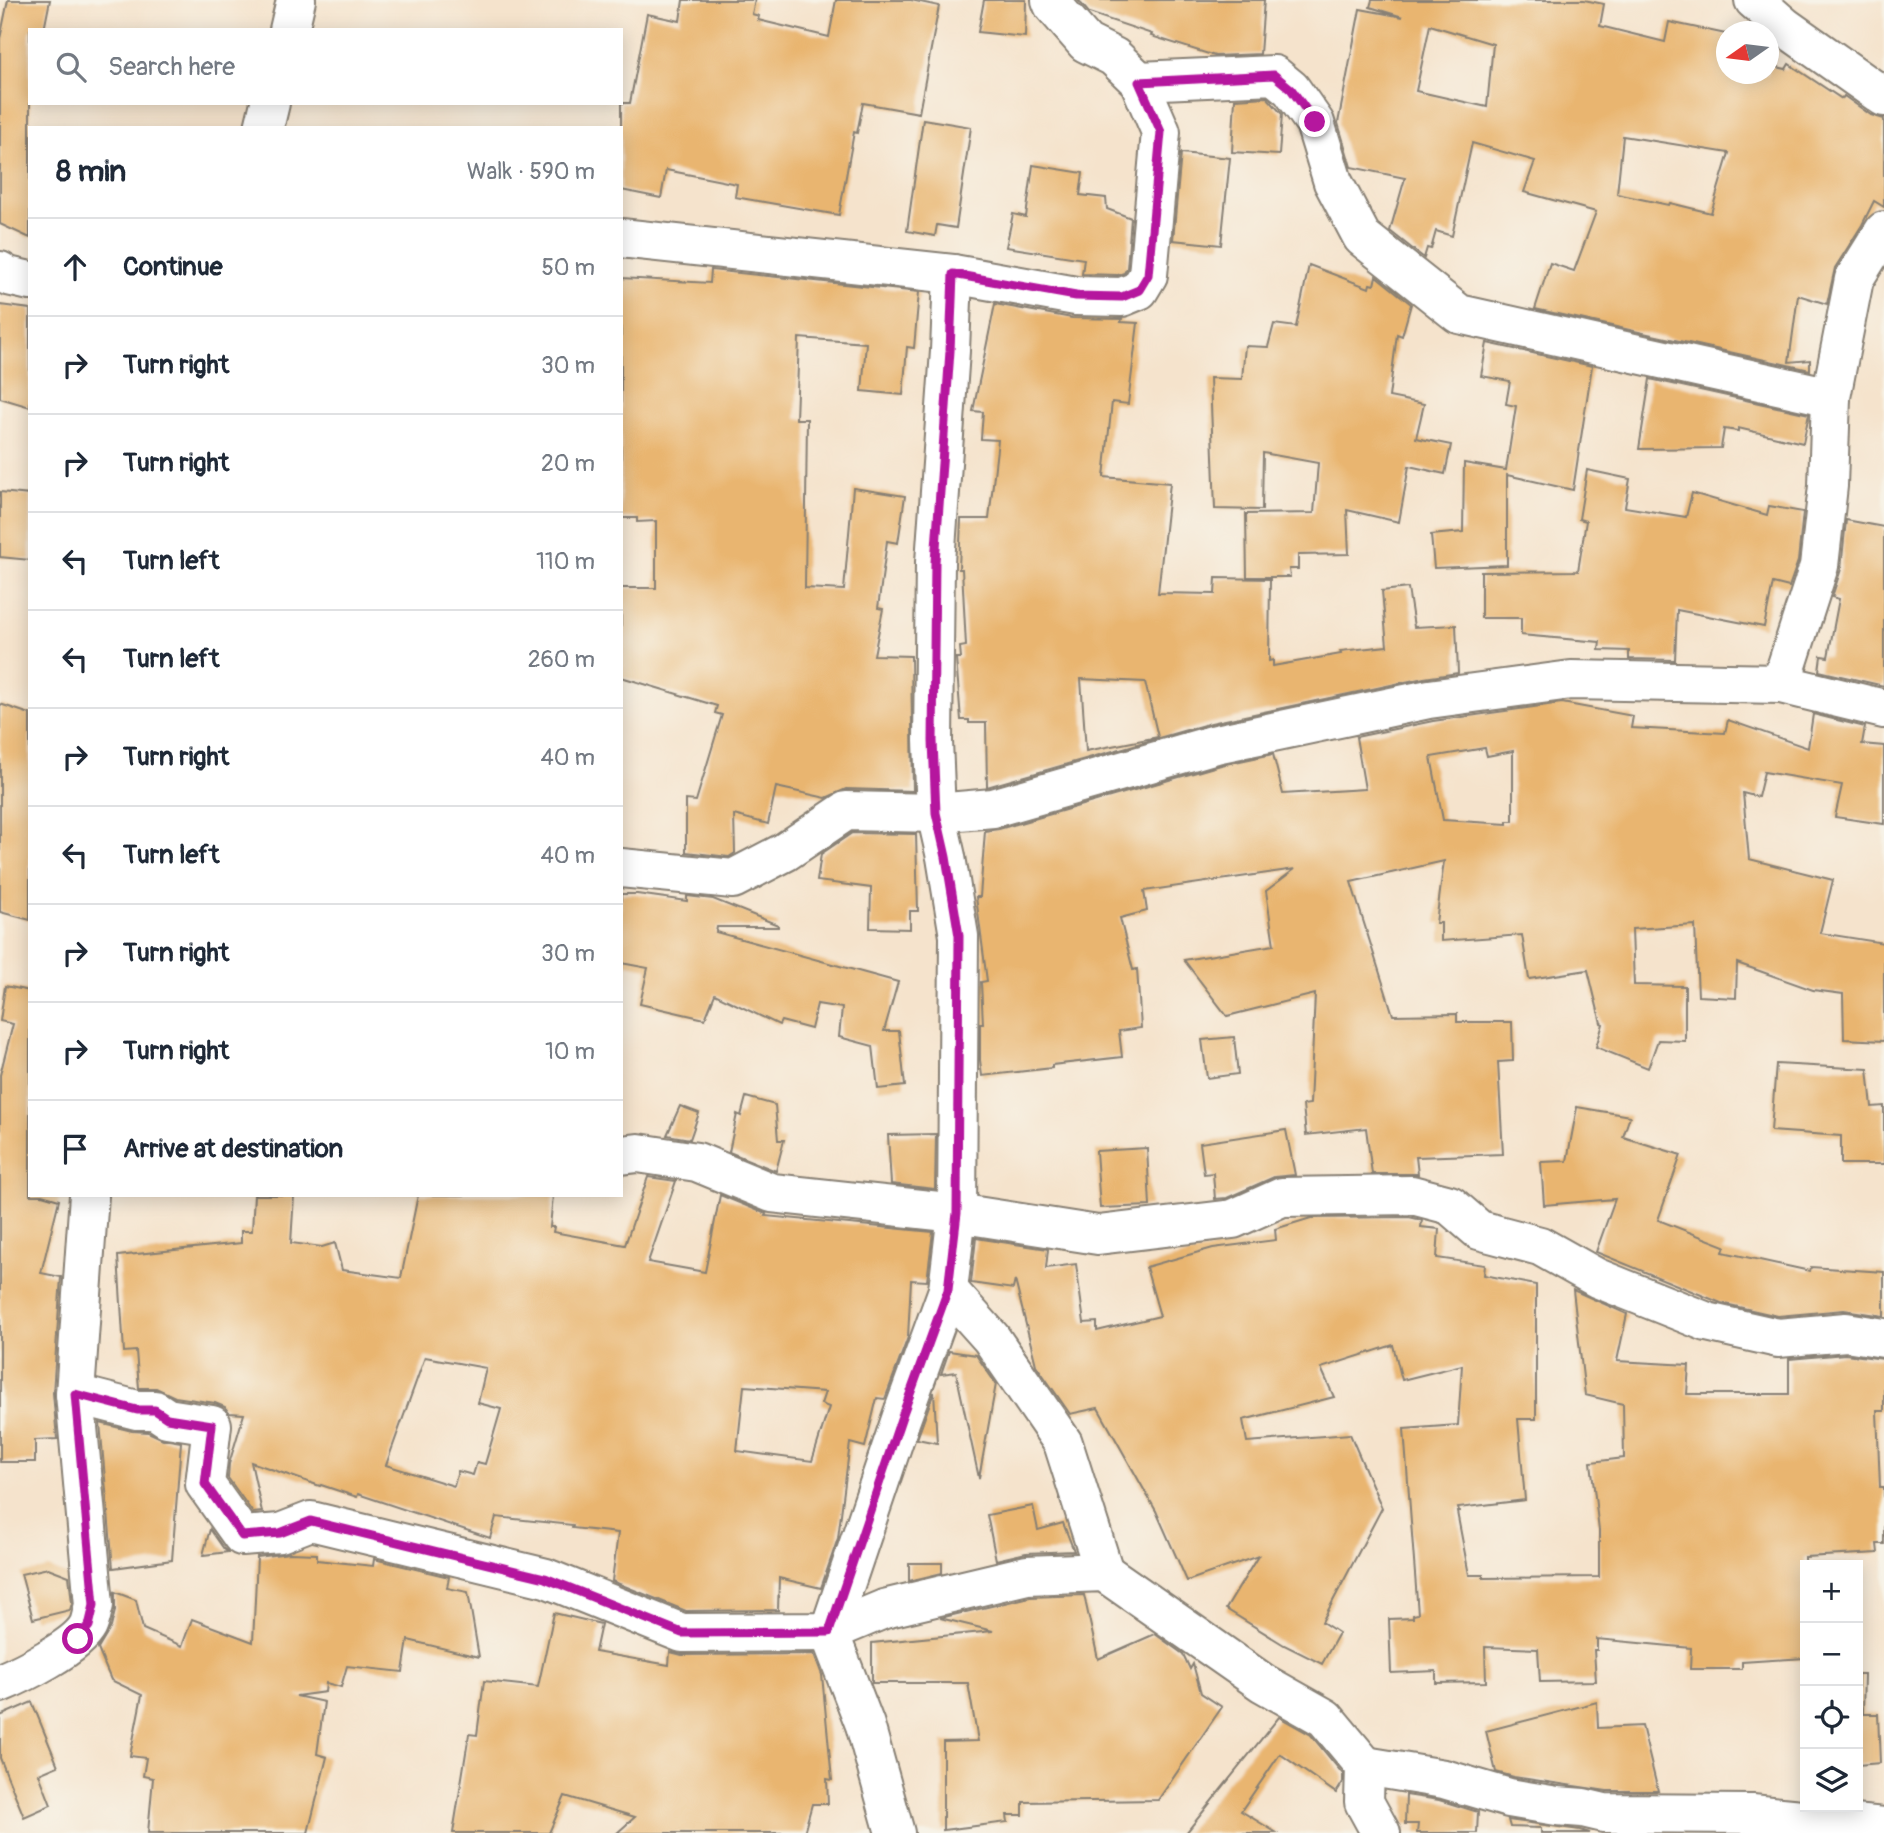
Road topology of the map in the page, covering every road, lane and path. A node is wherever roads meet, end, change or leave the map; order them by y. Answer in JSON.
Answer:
{"nodes":[{"id":1,"x":296,"y":0,"type":"edge"},
{"id":2,"x":1051,"y":0,"type":"edge"},
{"id":3,"x":1754,"y":0,"type":"edge"},
{"id":4,"x":289,"y":28,"type":"edge"},
{"id":5,"x":1139,"y":82,"type":"junction"},
{"id":6,"x":1884,"y":97,"type":"edge"},
{"id":7,"x":270,"y":105,"type":"edge"},
{"id":8,"x":264,"y":126,"type":"edge"},
{"id":9,"x":1884,"y":231,"type":"edge"},
{"id":10,"x":623,"y":238,"type":"edge"},
{"id":11,"x":0,"y":271,"type":"edge"},
{"id":12,"x":953,"y":274,"type":"junction"},
{"id":13,"x":28,"y":281,"type":"edge"},
{"id":14,"x":1830,"y":397,"type":"junction"},
{"id":15,"x":1781,"y":684,"type":"junction"},
{"id":16,"x":1884,"y":709,"type":"edge"},
{"id":17,"x":936,"y":813,"type":"junction"},
{"id":18,"x":623,"y":868,"type":"edge"},
{"id":19,"x":623,"y":1155,"type":"edge"},
{"id":20,"x":89,"y":1197,"type":"edge"},
{"id":21,"x":957,"y":1213,"type":"junction"},
{"id":22,"x":948,"y":1290,"type":"junction"},
{"id":23,"x":1884,"y":1338,"type":"edge"},
{"id":24,"x":75,"y":1394,"type":"junction"},
{"id":25,"x":1104,"y":1572,"type":"junction"},
{"id":26,"x":829,"y":1632,"type":"junction"},
{"id":27,"x":0,"y":1683,"type":"edge"},
{"id":28,"x":1365,"y":1766,"type":"junction"},
{"id":29,"x":1884,"y":1826,"type":"edge"},
{"id":30,"x":895,"y":1833,"type":"edge"},
{"id":31,"x":1381,"y":1833,"type":"edge"}],
"edges":[{"from":1,"to":4,"type":"street"},
{"from":2,"to":5,"type":"street"},
{"from":3,"to":6,"type":"street"},
{"from":5,"to":12,"type":"street"},
{"from":5,"to":14,"type":"street"},
{"from":7,"to":8,"type":"street"},
{"from":9,"to":14,"type":"street"},
{"from":10,"to":12,"type":"street"},
{"from":11,"to":13,"type":"street"},
{"from":12,"to":17,"type":"street"},
{"from":14,"to":15,"type":"street"},
{"from":15,"to":16,"type":"street"},
{"from":15,"to":17,"type":"street"},
{"from":17,"to":18,"type":"street"},
{"from":17,"to":21,"type":"street"},
{"from":19,"to":21,"type":"street"},
{"from":20,"to":24,"type":"street"},
{"from":21,"to":22,"type":"street"},
{"from":21,"to":23,"type":"street"},
{"from":22,"to":25,"type":"street"},
{"from":22,"to":26,"type":"street"},
{"from":24,"to":26,"type":"street"},
{"from":24,"to":27,"type":"street"},
{"from":25,"to":26,"type":"street"},
{"from":25,"to":28,"type":"street"},
{"from":26,"to":30,"type":"street"},
{"from":28,"to":29,"type":"street"},
{"from":28,"to":31,"type":"street"}]}
